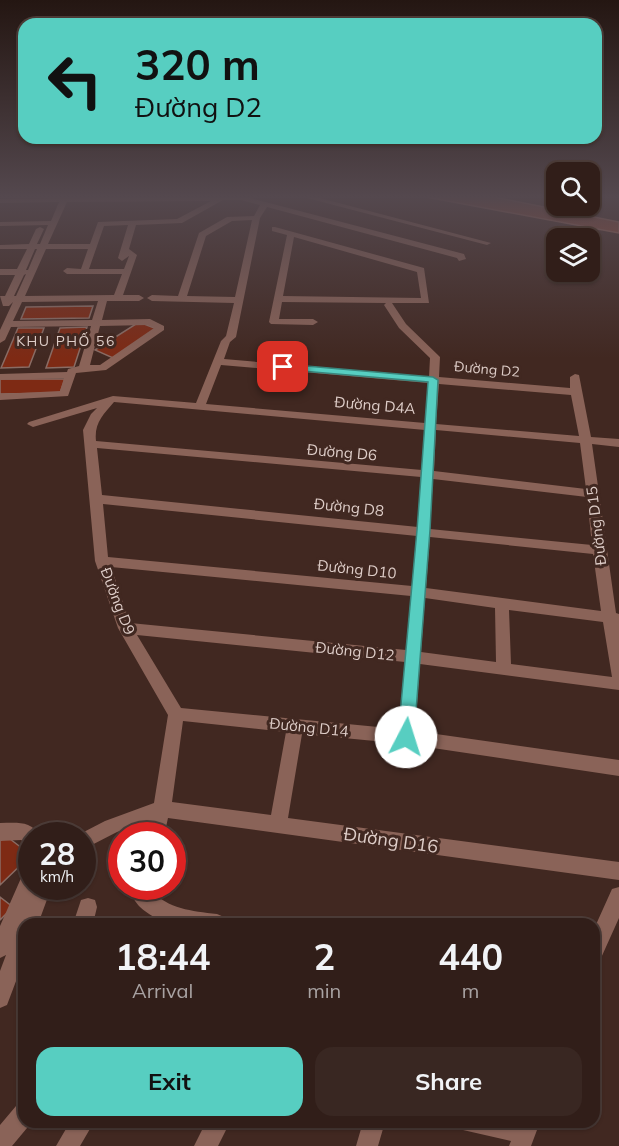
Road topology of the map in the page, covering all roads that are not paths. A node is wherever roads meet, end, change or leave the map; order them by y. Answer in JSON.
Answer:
{"nodes":[{"id":1,"x":29,"y":250,"type":"edge"},
{"id":2,"x":40,"y":250,"type":"edge"},
{"id":3,"x":92,"y":250,"type":"edge"},
{"id":4,"x":125,"y":250,"type":"joint"},
{"id":5,"x":197,"y":250,"type":"edge"},
{"id":6,"x":246,"y":250,"type":"edge"},
{"id":7,"x":288,"y":250,"type":"edge"},
{"id":8,"x":352,"y":250,"type":"edge"},
{"id":9,"x":370,"y":250,"type":"edge"},
{"id":10,"x":424,"y":250,"type":"edge"},
{"id":11,"x":436,"y":250,"type":"edge"},
{"id":12,"x":365,"y":254,"type":"junction"},
{"id":13,"x":67,"y":271,"type":"dead end"},
{"id":14,"x":84,"y":271,"type":"junction"},
{"id":15,"x":19,"y":272,"type":"junction"},
{"id":16,"x":31,"y":272,"type":"junction"},
{"id":17,"x":116,"y":272,"type":"junction"},
{"id":18,"x":127,"y":272,"type":"junction"},
{"id":19,"x":0,"y":273,"type":"edge"},
{"id":20,"x":19,"y":298,"type":"junction"},
{"id":21,"x":103,"y":298,"type":"junction"},
{"id":22,"x":118,"y":298,"type":"junction"},
{"id":23,"x":139,"y":298,"type":"dead end"},
{"id":24,"x":152,"y":298,"type":"dead end"},
{"id":25,"x":182,"y":298,"type":"junction"},
{"id":26,"x":4,"y":299,"type":"edge"},
{"id":27,"x":278,"y":299,"type":"junction"},
{"id":28,"x":236,"y":300,"type":"junction"},
{"id":29,"x":389,"y":305,"type":"dead end"},
{"id":30,"x":4,"y":321,"type":"edge"},
{"id":31,"x":97,"y":322,"type":"junction"},
{"id":32,"x":313,"y":322,"type":"dead end"},
{"id":33,"x":0,"y":340,"type":"edge"},
{"id":34,"x":218,"y":362,"type":"junction"},
{"id":35,"x":84,"y":368,"type":"junction"},
{"id":36,"x":71,"y":375,"type":"junction"},
{"id":37,"x":0,"y":377,"type":"edge"},
{"id":38,"x":574,"y":377,"type":"dead end"},
{"id":39,"x":433,"y":380,"type":"junction"},
{"id":40,"x":574,"y":392,"type":"junction"},
{"id":41,"x":0,"y":397,"type":"edge"},
{"id":42,"x":113,"y":399,"type":"junction"},
{"id":43,"x":200,"y":406,"type":"junction"},
{"id":44,"x":33,"y":424,"type":"dead end"},
{"id":45,"x":430,"y":425,"type":"junction"},
{"id":46,"x":586,"y":440,"type":"junction"},
{"id":47,"x":619,"y":443,"type":"edge"},
{"id":48,"x":89,"y":444,"type":"junction"},
{"id":49,"x":426,"y":474,"type":"junction"},
{"id":50,"x":592,"y":494,"type":"junction"},
{"id":51,"x":96,"y":499,"type":"junction"},
{"id":52,"x":424,"y":530,"type":"junction"},
{"id":53,"x":598,"y":550,"type":"junction"},
{"id":54,"x":102,"y":561,"type":"junction"},
{"id":55,"x":418,"y":591,"type":"junction"},
{"id":56,"x":502,"y":604,"type":"junction"},
{"id":57,"x":614,"y":618,"type":"edge"},
{"id":58,"x":125,"y":628,"type":"junction"},
{"id":59,"x":412,"y":657,"type":"junction"},
{"id":60,"x":504,"y":669,"type":"junction"},
{"id":61,"x":619,"y":676,"type":"edge"},
{"id":62,"x":619,"y":684,"type":"edge"},
{"id":63,"x":176,"y":714,"type":"junction"},
{"id":64,"x":295,"y":726,"type":"junction"},
{"id":65,"x":406,"y":737,"type":"junction"},
{"id":66,"x":619,"y":768,"type":"edge"},
{"id":67,"x":162,"y":809,"type":"junction"},
{"id":68,"x":159,"y":822,"type":"edge"},
{"id":69,"x":278,"y":825,"type":"junction"},
{"id":70,"x":18,"y":831,"type":"edge"},
{"id":71,"x":0,"y":832,"type":"edge"},
{"id":72,"x":96,"y":834,"type":"edge"},
{"id":73,"x":619,"y":871,"type":"edge"},
{"id":74,"x":619,"y":896,"type":"edge"},
{"id":75,"x":21,"y":900,"type":"edge"},
{"id":76,"x":37,"y":900,"type":"edge"},
{"id":77,"x":147,"y":900,"type":"edge"},
{"id":78,"x":30,"y":918,"type":"edge"},
{"id":79,"x":175,"y":918,"type":"edge"},
{"id":80,"x":600,"y":938,"type":"edge"},
{"id":81,"x":0,"y":948,"type":"edge"},
{"id":82,"x":18,"y":949,"type":"edge"},
{"id":83,"x":0,"y":998,"type":"edge"},
{"id":84,"x":18,"y":1121,"type":"edge"},
{"id":85,"x":79,"y":1128,"type":"edge"},
{"id":86,"x":216,"y":1128,"type":"edge"},
{"id":87,"x":372,"y":1128,"type":"edge"},
{"id":88,"x":500,"y":1128,"type":"edge"},
{"id":89,"x":525,"y":1133,"type":"edge"},
{"id":90,"x":0,"y":1143,"type":"edge"},
{"id":91,"x":67,"y":1146,"type":"edge"},
{"id":92,"x":205,"y":1146,"type":"edge"},
{"id":93,"x":367,"y":1146,"type":"edge"}],
"edges":[{"from":1,"to":15,"type":"street"},
{"from":2,"to":16,"type":"street"},
{"from":3,"to":14,"type":"street"},
{"from":4,"to":17,"type":"street"},
{"from":4,"to":18,"type":"street"},
{"from":5,"to":25,"type":"street"},
{"from":6,"to":28,"type":"street"},
{"from":7,"to":27,"type":"street"},
{"from":8,"to":12,"type":"street"},
{"from":9,"to":12,"type":"street"},
{"from":10,"to":11,"type":"street"},
{"from":12,"to":27,"type":"street"},
{"from":13,"to":14,"type":"street"},
{"from":14,"to":17,"type":"street"},
{"from":15,"to":16,"type":"street"},
{"from":15,"to":19,"type":"street"},
{"from":15,"to":26,"type":"street"},
{"from":16,"to":20,"type":"street"},
{"from":17,"to":18,"type":"street"},
{"from":18,"to":22,"type":"street"},
{"from":20,"to":21,"type":"street"},
{"from":20,"to":26,"type":"street"},
{"from":20,"to":30,"type":"street"},
{"from":21,"to":22,"type":"street"},
{"from":21,"to":31,"type":"street"},
{"from":22,"to":23,"type":"street"},
{"from":24,"to":25,"type":"street"},
{"from":25,"to":28,"type":"street"},
{"from":26,"to":30,"type":"street"},
{"from":27,"to":32,"type":"street"},
{"from":28,"to":34,"type":"street"},
{"from":29,"to":39,"type":"street"},
{"from":30,"to":31,"type":"street"},
{"from":30,"to":33,"type":"street"},
{"from":31,"to":35,"type":"street"},
{"from":31,"to":35,"type":"street"},
{"from":34,"to":39,"type":"street","name":"Đường D2"},
{"from":34,"to":43,"type":"street"},
{"from":35,"to":36,"type":"street"},
{"from":36,"to":37,"type":"street"},
{"from":36,"to":41,"type":"street"},
{"from":38,"to":40,"type":"street","name":"Đường D15"},
{"from":39,"to":40,"type":"street","name":"Đường D2"},
{"from":39,"to":45,"type":"street"},
{"from":40,"to":46,"type":"street","name":"Đường D15"},
{"from":42,"to":43,"type":"street","name":"Đường D4A"},
{"from":42,"to":44,"type":"street"},
{"from":42,"to":48,"type":"street","name":"Đường D9"},
{"from":43,"to":45,"type":"street","name":"Đường D4A"},
{"from":45,"to":46,"type":"street","name":"Đường D4A"},
{"from":45,"to":49,"type":"street"},
{"from":46,"to":47,"type":"street","name":"Đường D4A"},
{"from":46,"to":50,"type":"street","name":"Đường D15"},
{"from":48,"to":49,"type":"street","name":"Đường D6"},
{"from":48,"to":51,"type":"street","name":"Đường D9"},
{"from":49,"to":50,"type":"street","name":"Đường D6"},
{"from":49,"to":52,"type":"street"},
{"from":50,"to":53,"type":"street","name":"Đường D15"},
{"from":51,"to":52,"type":"street","name":"Đường D8"},
{"from":51,"to":54,"type":"street","name":"Đường D9"},
{"from":52,"to":53,"type":"street","name":"Đường D8"},
{"from":52,"to":55,"type":"street"},
{"from":53,"to":57,"type":"street","name":"Đường D15"},
{"from":54,"to":55,"type":"street","name":"Đường D10"},
{"from":54,"to":58,"type":"street","name":"Đường D9"},
{"from":55,"to":56,"type":"street","name":"Đường D10"},
{"from":55,"to":59,"type":"street"},
{"from":56,"to":57,"type":"street","name":"Đường D10"},
{"from":56,"to":60,"type":"street"},
{"from":57,"to":61,"type":"street","name":"Đường D15"},
{"from":58,"to":59,"type":"street","name":"Đường D12"},
{"from":58,"to":63,"type":"street","name":"Đường D9"},
{"from":59,"to":60,"type":"street","name":"Đường D12"},
{"from":59,"to":65,"type":"street"},
{"from":60,"to":62,"type":"street","name":"Đường D12"},
{"from":63,"to":64,"type":"street","name":"Đường D14"},
{"from":63,"to":67,"type":"street"},
{"from":64,"to":65,"type":"street","name":"Đường D14"},
{"from":64,"to":69,"type":"street"},
{"from":65,"to":66,"type":"street","name":"Đường D14"},
{"from":67,"to":68,"type":"street"},
{"from":67,"to":69,"type":"street","name":"Đường D16"},
{"from":67,"to":72,"type":"street"},
{"from":69,"to":73,"type":"street","name":"Đường D16"},
{"from":70,"to":71,"type":"street"},
{"from":74,"to":80,"type":"street"},
{"from":75,"to":81,"type":"street"},
{"from":76,"to":78,"type":"street"},
{"from":77,"to":79,"type":"street"},
{"from":82,"to":83,"type":"street"},
{"from":84,"to":90,"type":"street"},
{"from":85,"to":91,"type":"street"},
{"from":86,"to":92,"type":"street"},
{"from":87,"to":93,"type":"street"},
{"from":88,"to":89,"type":"street"}]}
